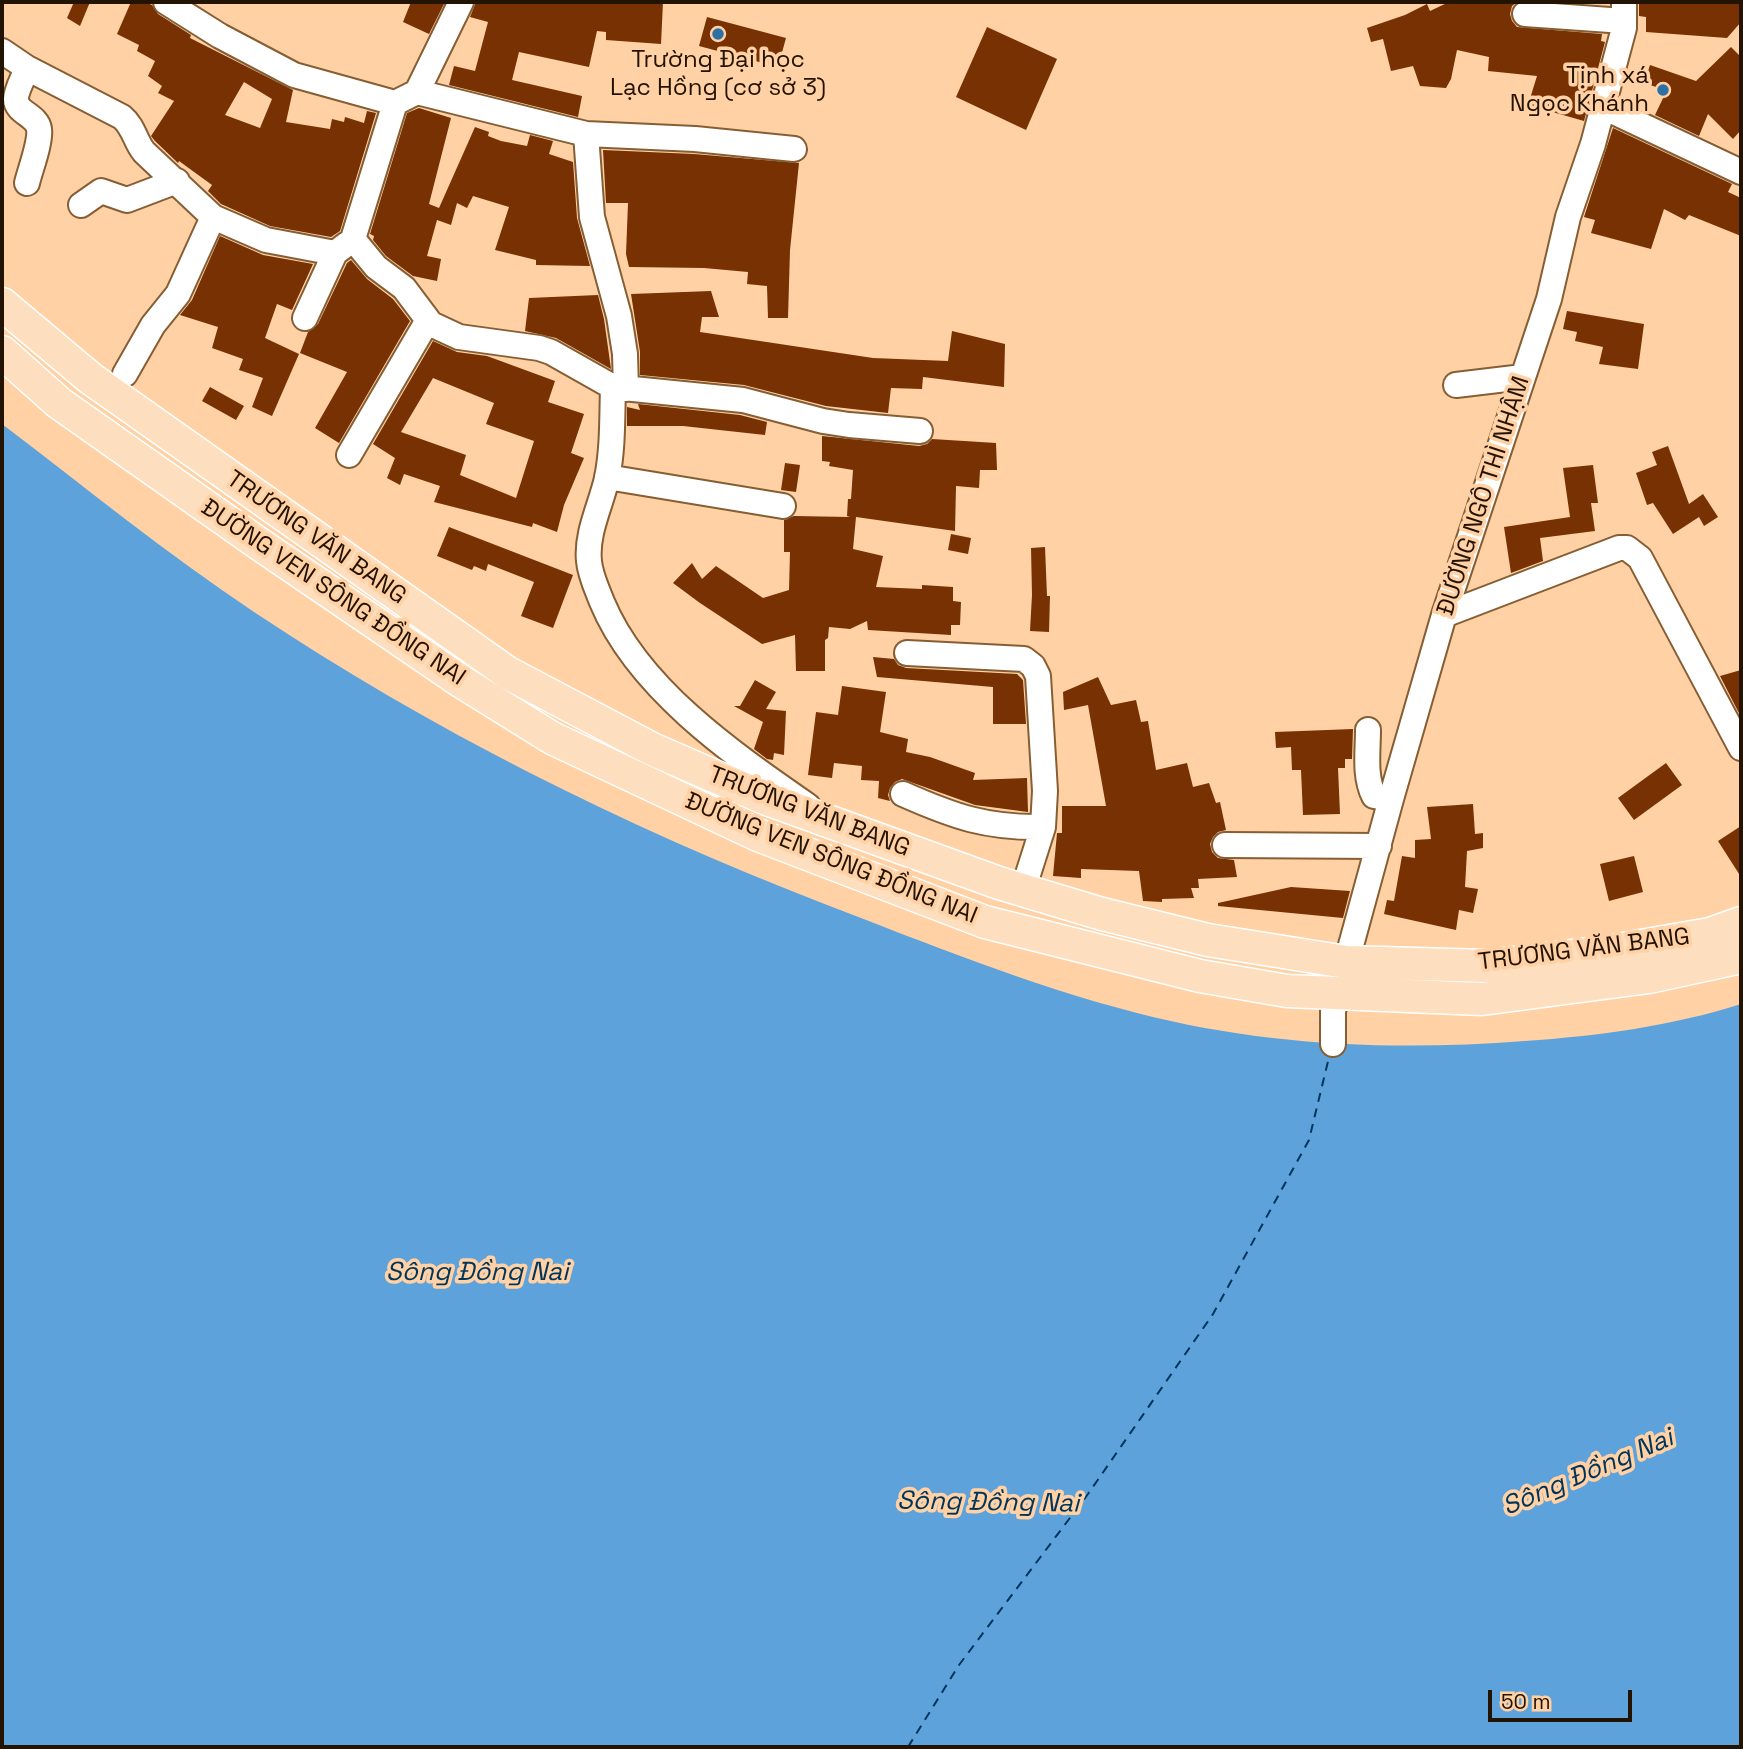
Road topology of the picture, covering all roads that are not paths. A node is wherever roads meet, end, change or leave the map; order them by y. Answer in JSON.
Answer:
{"nodes":[{"id":1,"x":166,"y":2,"type":"edge"},
{"id":2,"x":461,"y":2,"type":"edge"},
{"id":3,"x":1624,"y":12,"type":"edge"},
{"id":4,"x":1525,"y":14,"type":"dead end"},
{"id":5,"x":2,"y":51,"type":"edge"},
{"id":6,"x":27,"y":68,"type":"junction"},
{"id":7,"x":406,"y":98,"type":"junction"},
{"id":8,"x":1603,"y":107,"type":"junction"},
{"id":9,"x":586,"y":134,"type":"junction"},
{"id":10,"x":794,"y":149,"type":"dead end"},
{"id":11,"x":1741,"y":172,"type":"edge"},
{"id":12,"x":177,"y":181,"type":"junction"},
{"id":13,"x":27,"y":183,"type":"dead end"},
{"id":14,"x":80,"y":205,"type":"dead end"},
{"id":15,"x":213,"y":217,"type":"junction"},
{"id":16,"x":344,"y":246,"type":"junction"},
{"id":17,"x":2,"y":304,"type":"edge"},
{"id":18,"x":304,"y":317,"type":"dead end"},
{"id":19,"x":428,"y":320,"type":"junction"},
{"id":20,"x":2,"y":352,"type":"edge"},
{"id":21,"x":125,"y":374,"type":"dead end"},
{"id":22,"x":1522,"y":377,"type":"junction"},
{"id":23,"x":1456,"y":385,"type":"dead end"},
{"id":24,"x":619,"y":388,"type":"junction"},
{"id":25,"x":920,"y":431,"type":"dead end"},
{"id":26,"x":349,"y":455,"type":"dead end"},
{"id":27,"x":607,"y":477,"type":"junction"},
{"id":28,"x":783,"y":506,"type":"dead end"},
{"id":29,"x":1444,"y":615,"type":"junction"},
{"id":30,"x":908,"y":653,"type":"dead end"},
{"id":31,"x":1368,"y":730,"type":"dead end"},
{"id":32,"x":1741,"y":748,"type":"edge"},
{"id":33,"x":903,"y":794,"type":"dead end"},
{"id":34,"x":1391,"y":799,"type":"junction"},
{"id":35,"x":833,"y":822,"type":"junction"},
{"id":36,"x":1044,"y":827,"type":"junction"},
{"id":37,"x":1225,"y":845,"type":"dead end"},
{"id":38,"x":1379,"y":846,"type":"junction"},
{"id":39,"x":1023,"y":890,"type":"junction"},
{"id":40,"x":1741,"y":923,"type":"edge"},
{"id":41,"x":1741,"y":957,"type":"edge"},
{"id":42,"x":1338,"y":989,"type":"junction"},
{"id":43,"x":1333,"y":1044,"type":"dead end"}],
"edges":[{"from":1,"to":7,"type":"street"},
{"from":2,"to":7,"type":"street"},
{"from":3,"to":4,"type":"street"},
{"from":3,"to":8,"type":"street","name":"ĐƯỜNG NGÔ THÌ NHẬM"},
{"from":5,"to":6,"type":"street"},
{"from":6,"to":12,"type":"street"},
{"from":6,"to":13,"type":"street"},
{"from":7,"to":9,"type":"street"},
{"from":7,"to":16,"type":"street"},
{"from":8,"to":11,"type":"street"},
{"from":8,"to":22,"type":"street","name":"ĐƯỜNG NGÔ THÌ NHẬM"},
{"from":9,"to":10,"type":"street"},
{"from":9,"to":24,"type":"street"},
{"from":12,"to":14,"type":"street"},
{"from":12,"to":15,"type":"street"},
{"from":15,"to":16,"type":"street"},
{"from":15,"to":21,"type":"street"},
{"from":16,"to":18,"type":"street"},
{"from":16,"to":19,"type":"street"},
{"from":17,"to":35,"type":"main road","name":"TRƯƠNG VĂN BANG"},
{"from":19,"to":24,"type":"street"},
{"from":19,"to":26,"type":"street"},
{"from":20,"to":42,"type":"main road","name":"ĐƯỜNG VEN SÔNG ĐỒNG NAI"},
{"from":22,"to":23,"type":"street"},
{"from":22,"to":29,"type":"street","name":"ĐƯỜNG NGÔ THÌ NHẬM"},
{"from":24,"to":25,"type":"street"},
{"from":24,"to":27,"type":"street"},
{"from":27,"to":28,"type":"street"},
{"from":27,"to":35,"type":"street"},
{"from":29,"to":32,"type":"street"},
{"from":29,"to":34,"type":"street","name":"ĐƯỜNG NGÔ THÌ NHẬM"},
{"from":30,"to":36,"type":"street"},
{"from":31,"to":34,"type":"street"},
{"from":33,"to":36,"type":"street"},
{"from":34,"to":38,"type":"street","name":"ĐƯỜNG NGÔ THÌ NHẬM"},
{"from":35,"to":39,"type":"main road","name":"TRƯƠNG VĂN BANG"},
{"from":36,"to":39,"type":"street"},
{"from":37,"to":38,"type":"street"},
{"from":38,"to":42,"type":"street","name":"ĐƯỜNG NGÔ THÌ NHẬM"},
{"from":39,"to":42,"type":"main road","name":"TRƯƠNG VĂN BANG"},
{"from":40,"to":42,"type":"main road","name":"TRƯƠNG VĂN BANG"},
{"from":41,"to":42,"type":"main road","name":"ĐƯỜNG VEN SÔNG ĐỒNG NAI"},
{"from":42,"to":43,"type":"street","name":"ĐƯỜNG NGÔ THÌ NHẬM"}]}
